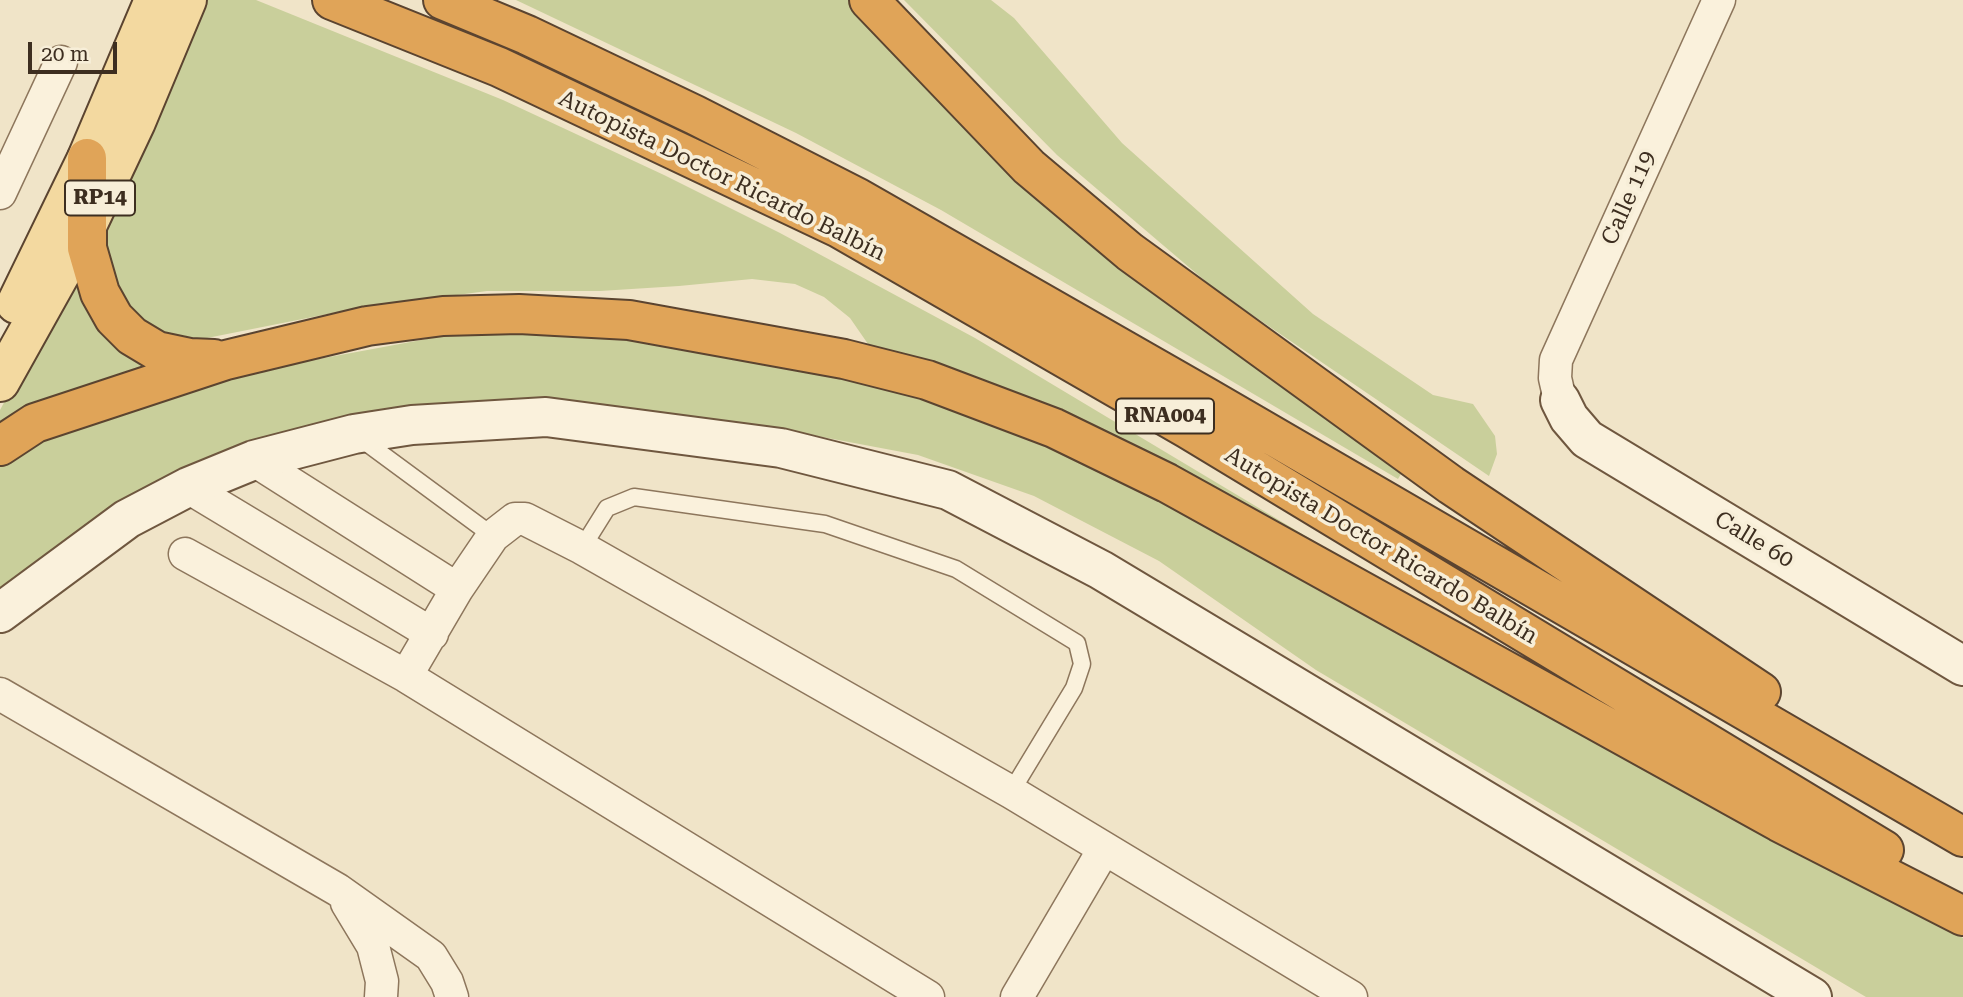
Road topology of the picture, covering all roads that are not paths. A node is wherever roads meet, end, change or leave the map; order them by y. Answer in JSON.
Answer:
{"nodes":[{"id":1,"x":332,"y":0,"type":"edge"},
{"id":2,"x":443,"y":0,"type":"edge"},
{"id":3,"x":869,"y":0,"type":"edge"},
{"id":4,"x":1719,"y":0,"type":"edge"},
{"id":5,"x":175,"y":2,"type":"edge"},
{"id":6,"x":61,"y":62,"type":"dead end"},
{"id":7,"x":87,"y":158,"type":"junction"},
{"id":8,"x":0,"y":193,"type":"edge"},
{"id":9,"x":86,"y":228,"type":"junction"},
{"id":10,"x":0,"y":336,"type":"edge"},
{"id":11,"x":226,"y":360,"type":"junction"},
{"id":12,"x":0,"y":382,"type":"edge"},
{"id":13,"x":1560,"y":400,"type":"joint"},
{"id":14,"x":354,"y":434,"type":"junction"},
{"id":15,"x":0,"y":446,"type":"edge"},
{"id":16,"x":254,"y":460,"type":"junction"},
{"id":17,"x":188,"y":487,"type":"junction"},
{"id":18,"x":494,"y":536,"type":"junction"},
{"id":19,"x":582,"y":548,"type":"junction"},
{"id":20,"x":185,"y":554,"type":"dead end"},
{"id":21,"x":457,"y":589,"type":"junction"},
{"id":22,"x":0,"y":613,"type":"edge"},
{"id":23,"x":432,"y":634,"type":"junction"},
{"id":24,"x":1963,"y":666,"type":"edge"},
{"id":25,"x":406,"y":676,"type":"junction"},
{"id":26,"x":0,"y":694,"type":"edge"},
{"id":27,"x":1010,"y":792,"type":"junction"},
{"id":28,"x":1963,"y":828,"type":"edge"},
{"id":29,"x":1963,"y":837,"type":"edge"},
{"id":30,"x":1104,"y":849,"type":"junction"},
{"id":31,"x":338,"y":890,"type":"junction"},
{"id":32,"x":1963,"y":897,"type":"edge"},
{"id":33,"x":1963,"y":916,"type":"edge"},
{"id":34,"x":381,"y":997,"type":"edge"},
{"id":35,"x":452,"y":997,"type":"edge"},
{"id":36,"x":928,"y":997,"type":"edge"},
{"id":37,"x":1017,"y":997,"type":"edge"},
{"id":38,"x":1351,"y":997,"type":"edge"},
{"id":39,"x":1812,"y":997,"type":"edge"}],
"edges":[{"from":1,"to":32,"type":"highway","name":"Autopista Doctor Ricardo Balbín","number":"RNA004"},
{"from":2,"to":29,"type":"highway","name":"Autopista Doctor Ricardo Balbín","number":"RNA004"},
{"from":3,"to":28,"type":"highway"},
{"from":4,"to":13,"type":"street","name":"Calle 119"},
{"from":5,"to":7,"type":"main road","number":"RP14"},
{"from":5,"to":9,"type":"main road","number":"RP14"},
{"from":6,"to":8,"type":"street"},
{"from":7,"to":9,"type":"highway"},
{"from":7,"to":10,"type":"main road","number":"RP14"},
{"from":9,"to":11,"type":"highway"},
{"from":9,"to":12,"type":"main road","number":"RP14"},
{"from":11,"to":15,"type":"highway"},
{"from":11,"to":33,"type":"highway"},
{"from":13,"to":24,"type":"street","name":"Calle 60"},
{"from":14,"to":16,"type":"street"},
{"from":14,"to":18,"type":"lane"},
{"from":14,"to":39,"type":"street"},
{"from":16,"to":17,"type":"street"},
{"from":16,"to":21,"type":"street"},
{"from":17,"to":22,"type":"street"},
{"from":17,"to":23,"type":"street"},
{"from":18,"to":19,"type":"street"},
{"from":18,"to":21,"type":"street"},
{"from":19,"to":27,"type":"street"},
{"from":19,"to":27,"type":"lane"},
{"from":20,"to":25,"type":"street"},
{"from":21,"to":23,"type":"street"},
{"from":23,"to":25,"type":"street"},
{"from":25,"to":36,"type":"street"},
{"from":26,"to":31,"type":"street"},
{"from":27,"to":30,"type":"street"},
{"from":30,"to":37,"type":"street"},
{"from":30,"to":38,"type":"street"},
{"from":31,"to":34,"type":"street"},
{"from":31,"to":35,"type":"street"}]}
